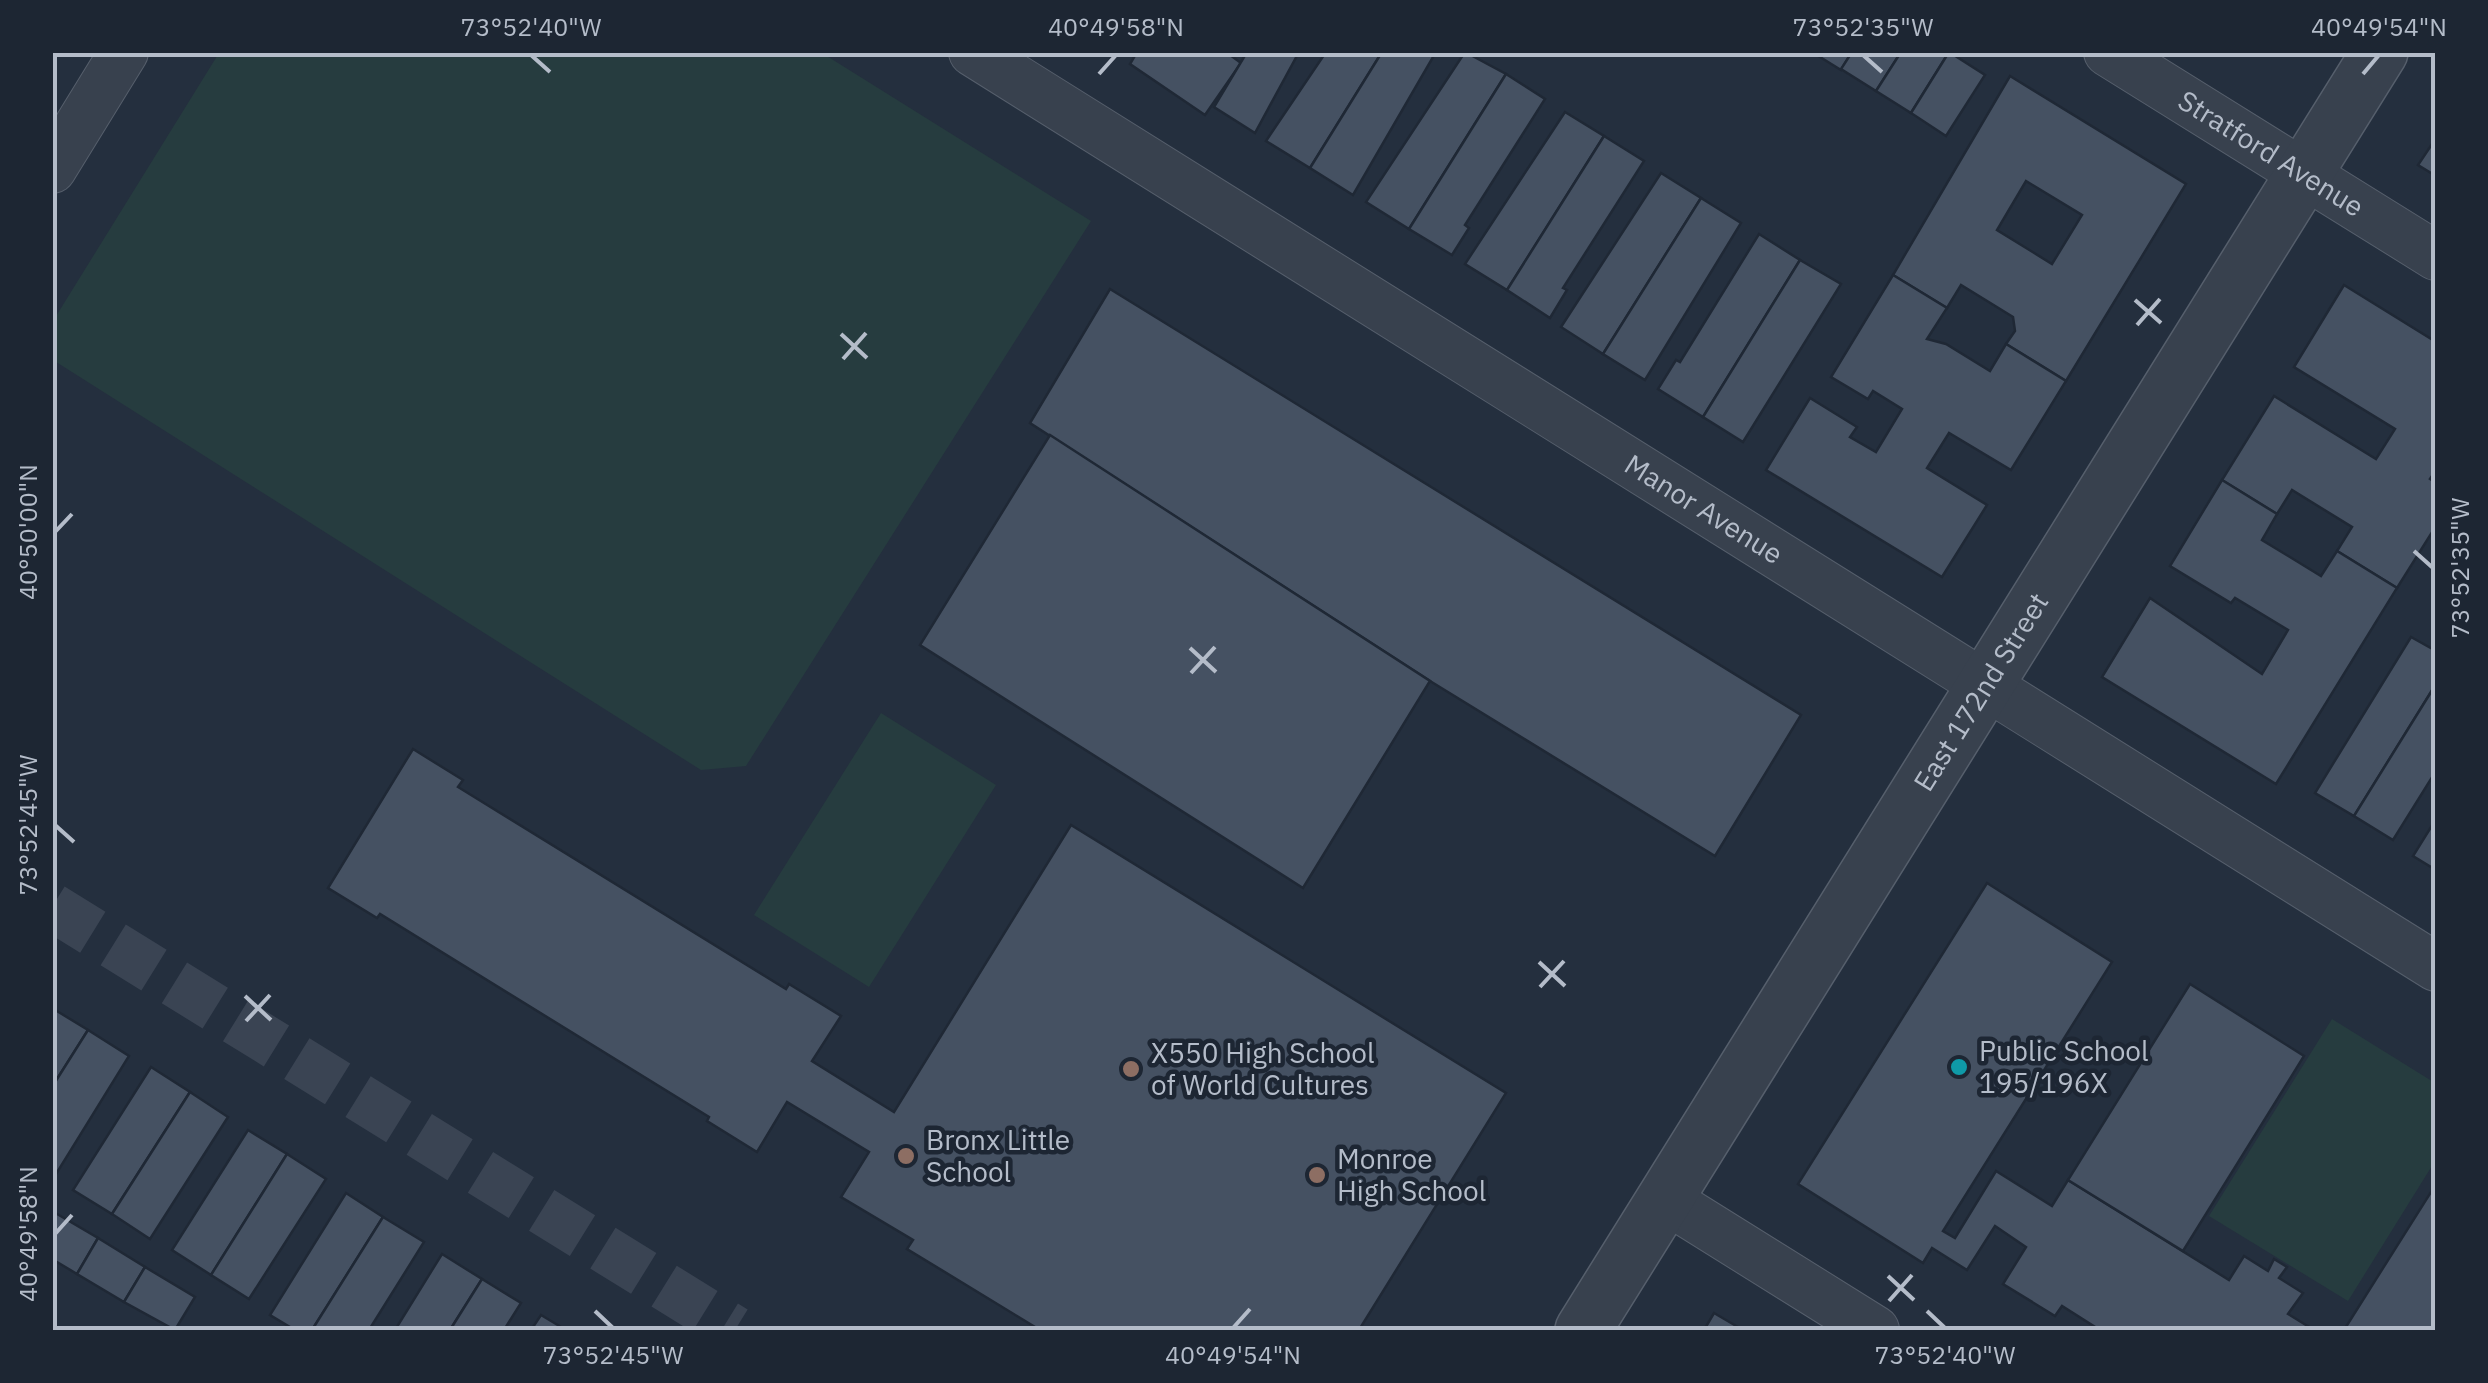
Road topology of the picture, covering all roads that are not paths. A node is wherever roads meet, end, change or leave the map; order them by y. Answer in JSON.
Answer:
{"nodes":[{"id":1,"x":124,"y":52,"type":"edge"},
{"id":2,"x":973,"y":52,"type":"edge"},
{"id":3,"x":2108,"y":52,"type":"edge"},
{"id":4,"x":2380,"y":52,"type":"edge"},
{"id":5,"x":52,"y":169,"type":"edge"},
{"id":6,"x":2304,"y":174,"type":"junction"},
{"id":7,"x":2436,"y":256,"type":"edge"},
{"id":8,"x":1984,"y":686,"type":"junction"},
{"id":9,"x":2436,"y":968,"type":"edge"},
{"id":10,"x":1665,"y":1199,"type":"junction"},
{"id":11,"x":1583,"y":1330,"type":"edge"},
{"id":12,"x":1875,"y":1330,"type":"edge"}],
"edges":[{"from":1,"to":5,"type":"street"},
{"from":2,"to":8,"type":"street","name":"Manor Avenue"},
{"from":3,"to":6,"type":"street","name":"Stratford Avenue"},
{"from":4,"to":6,"type":"street","name":"East 172nd Street"},
{"from":6,"to":7,"type":"street","name":"Stratford Avenue"},
{"from":6,"to":8,"type":"street","name":"East 172nd Street"},
{"from":8,"to":9,"type":"street","name":"Manor Avenue"},
{"from":8,"to":10,"type":"street","name":"East 172nd Street"},
{"from":10,"to":11,"type":"street","name":"East 172nd Street"},
{"from":10,"to":12,"type":"street"}]}
